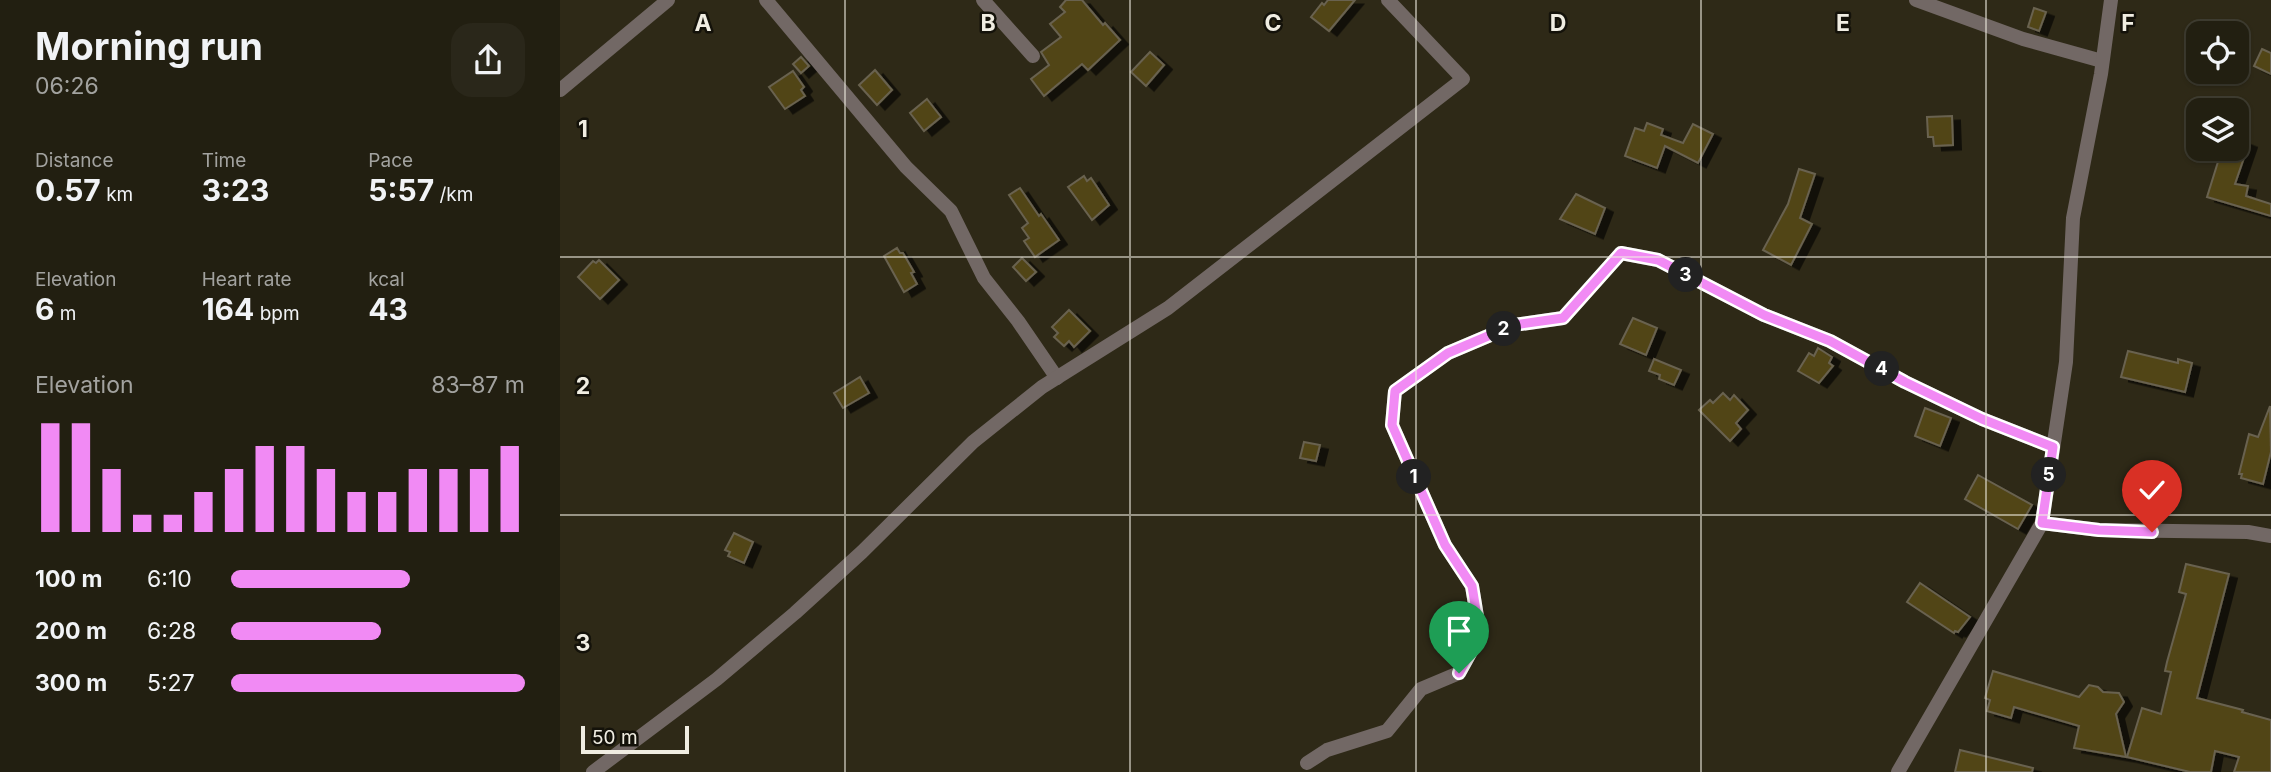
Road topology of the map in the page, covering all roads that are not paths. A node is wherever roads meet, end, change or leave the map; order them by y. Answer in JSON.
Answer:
{"nodes":[{"id":1,"x":668,"y":0,"type":"edge"},
{"id":2,"x":766,"y":0,"type":"edge"},
{"id":3,"x":982,"y":0,"type":"edge"},
{"id":4,"x":1388,"y":0,"type":"edge"},
{"id":5,"x":1916,"y":0,"type":"edge"},
{"id":6,"x":2111,"y":0,"type":"edge"},
{"id":7,"x":1034,"y":56,"type":"dead end"},
{"id":8,"x":2102,"y":61,"type":"junction"},
{"id":9,"x":560,"y":90,"type":"edge"},
{"id":10,"x":1057,"y":378,"type":"junction"},
{"id":11,"x":2053,"y":447,"type":"junction"},
{"id":12,"x":2042,"y":523,"type":"junction"},
{"id":13,"x":2271,"y":536,"type":"edge"},
{"id":14,"x":1307,"y":763,"type":"dead end"},
{"id":15,"x":593,"y":772,"type":"edge"},
{"id":16,"x":1898,"y":772,"type":"edge"}],
"edges":[{"from":1,"to":9,"type":"street"},
{"from":2,"to":10,"type":"street"},
{"from":3,"to":7,"type":"street"},
{"from":4,"to":10,"type":"street"},
{"from":5,"to":8,"type":"street"},
{"from":6,"to":8,"type":"street"},
{"from":8,"to":11,"type":"street"},
{"from":10,"to":15,"type":"street"},
{"from":11,"to":12,"type":"street"},
{"from":11,"to":14,"type":"street"},
{"from":12,"to":13,"type":"street"},
{"from":12,"to":16,"type":"street"}]}
